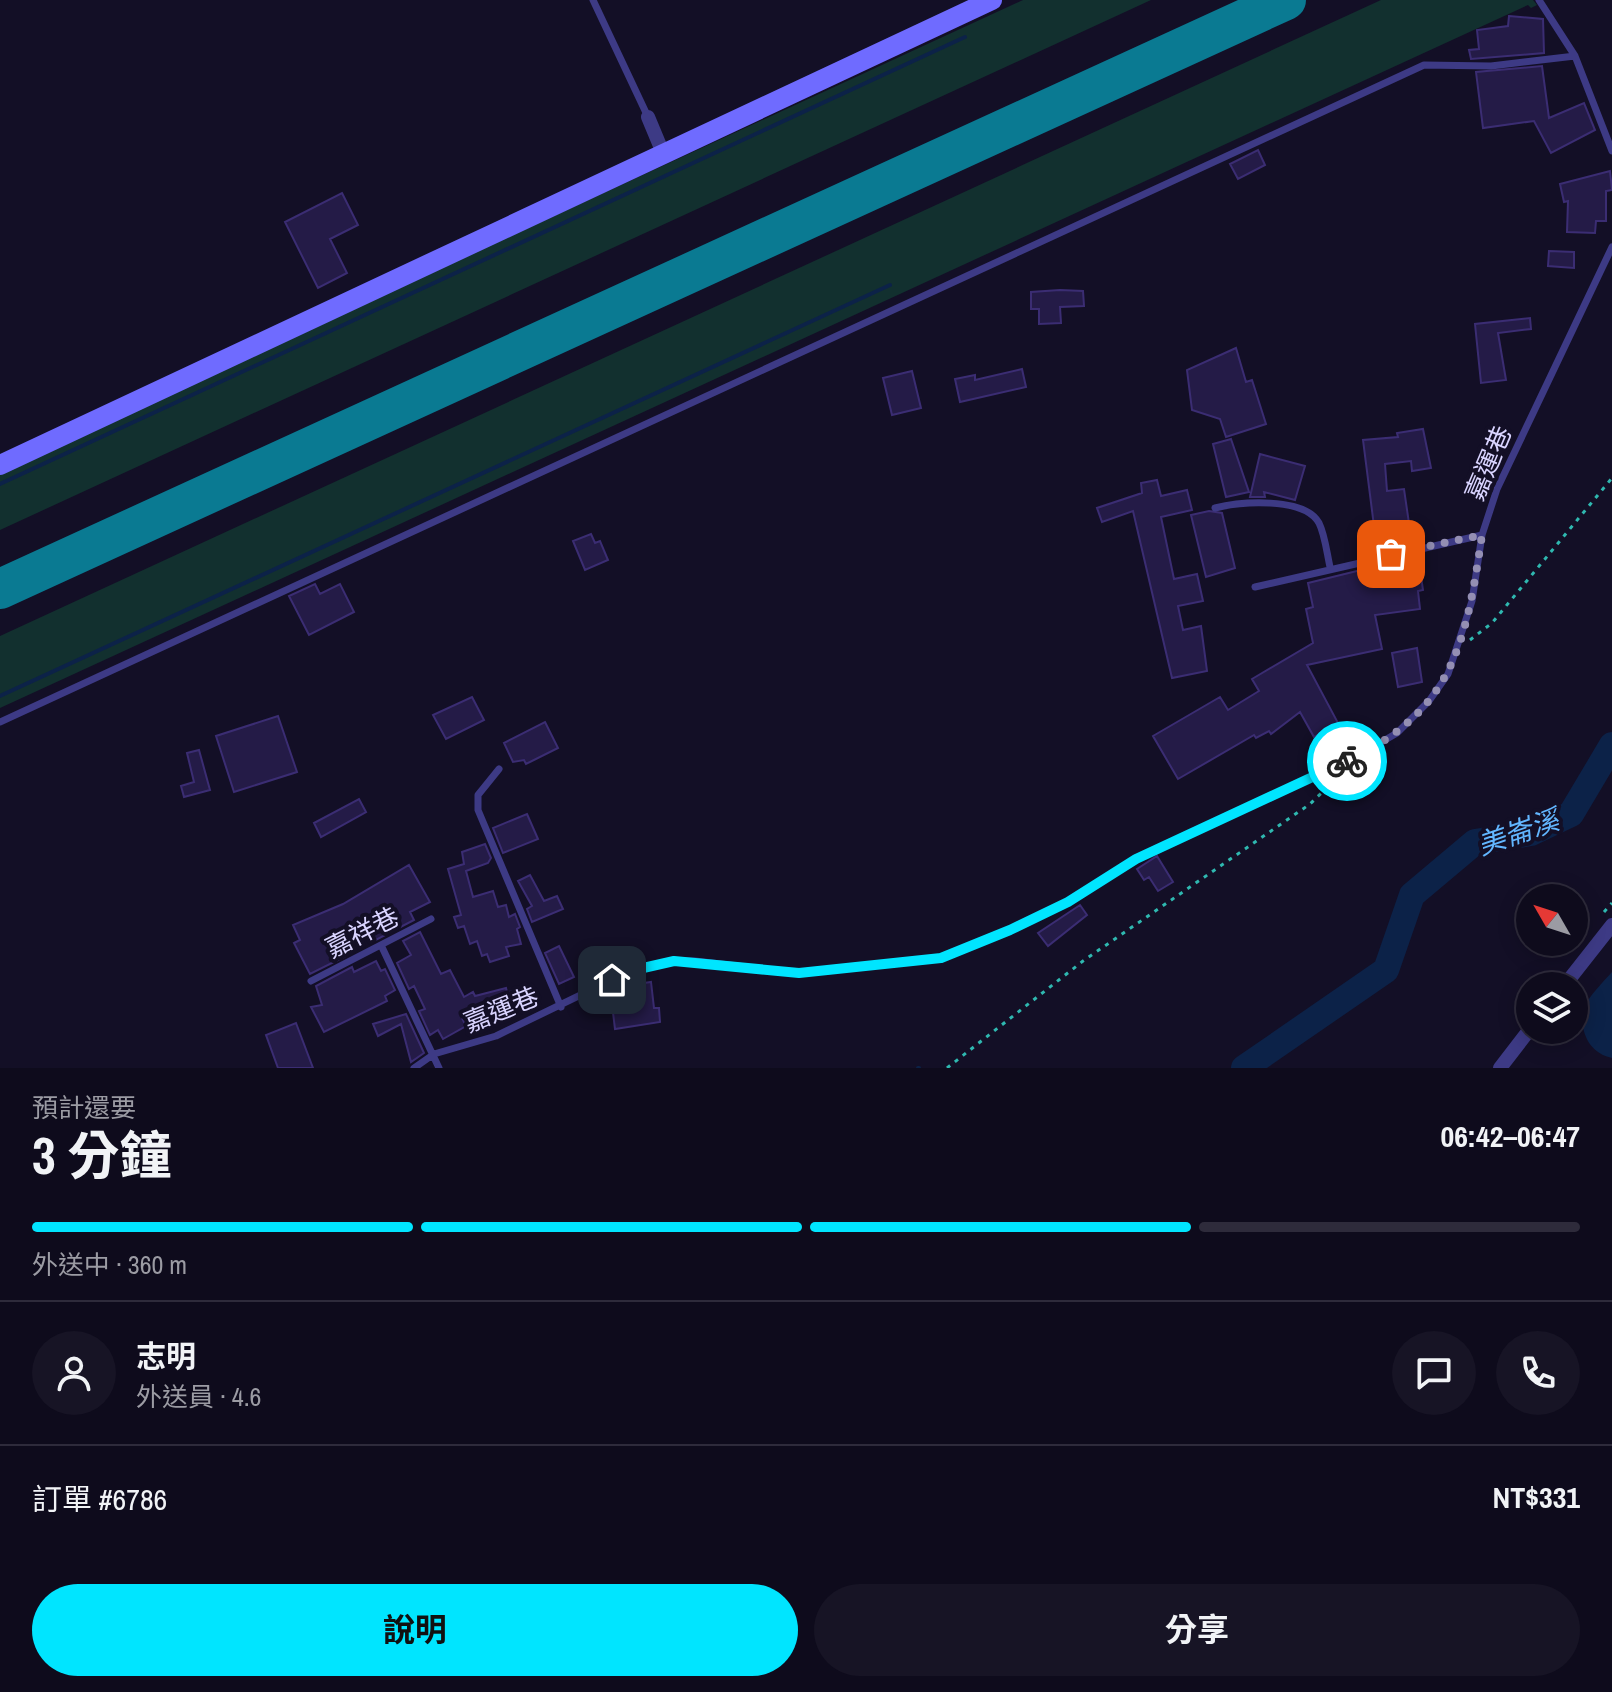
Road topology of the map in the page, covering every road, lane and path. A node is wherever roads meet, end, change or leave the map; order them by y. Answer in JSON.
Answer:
{"nodes":[{"id":1,"x":593,"y":0,"type":"edge"},
{"id":2,"x":966,"y":0,"type":"edge"},
{"id":3,"x":992,"y":0,"type":"edge"},
{"id":4,"x":1539,"y":0,"type":"edge"},
{"id":5,"x":947,"y":22,"type":"junction"},
{"id":6,"x":1575,"y":56,"type":"junction"},
{"id":7,"x":648,"y":117,"type":"joint"},
{"id":8,"x":1612,"y":151,"type":"edge"},
{"id":9,"x":663,"y":153,"type":"junction"},
{"id":10,"x":1612,"y":247,"type":"edge"},
{"id":11,"x":0,"y":465,"type":"edge"},
{"id":12,"x":1612,"y":478,"type":"edge"},
{"id":13,"x":1215,"y":508,"type":"dead end"},
{"id":14,"x":1482,"y":535,"type":"junction"},
{"id":15,"x":1330,"y":567,"type":"junction"},
{"id":16,"x":1255,"y":587,"type":"dead end"},
{"id":17,"x":1459,"y":649,"type":"junction"},
{"id":18,"x":0,"y":722,"type":"edge"},
{"id":19,"x":499,"y":769,"type":"dead end"},
{"id":20,"x":1341,"y":774,"type":"dead end"},
{"id":21,"x":431,"y":919,"type":"dead end"},
{"id":22,"x":1612,"y":925,"type":"edge"},
{"id":23,"x":381,"y":945,"type":"junction"},
{"id":24,"x":1575,"y":972,"type":"edge"},
{"id":25,"x":311,"y":981,"type":"dead end"},
{"id":26,"x":561,"y":1007,"type":"junction"},
{"id":27,"x":1518,"y":1044,"type":"edge"},
{"id":28,"x":434,"y":1054,"type":"junction"},
{"id":29,"x":414,"y":1068,"type":"edge"},
{"id":30,"x":439,"y":1068,"type":"edge"},
{"id":31,"x":947,"y":1068,"type":"edge"},
{"id":32,"x":1500,"y":1068,"type":"edge"}],
"edges":[{"from":1,"to":7,"type":"lane"},
{"from":2,"to":5,"type":"lane"},
{"from":3,"to":5,"type":"street"},
{"from":4,"to":6,"type":"lane"},
{"from":5,"to":9,"type":"street"},
{"from":6,"to":8,"type":"lane"},
{"from":6,"to":18,"type":"lane"},
{"from":7,"to":9,"type":"street"},
{"from":9,"to":11,"type":"street"},
{"from":10,"to":14,"type":"lane","name":"嘉運巷"},
{"from":12,"to":17,"type":"path"},
{"from":13,"to":15,"type":"lane"},
{"from":14,"to":15,"type":"lane"},
{"from":14,"to":17,"type":"lane","name":"嘉運巷"},
{"from":15,"to":16,"type":"lane"},
{"from":17,"to":26,"type":"lane","name":"嘉運巷"},
{"from":19,"to":26,"type":"lane"},
{"from":20,"to":31,"type":"path"},
{"from":21,"to":23,"type":"lane","name":"嘉祥巷"},
{"from":22,"to":24,"type":"street"},
{"from":23,"to":25,"type":"lane","name":"嘉祥巷"},
{"from":23,"to":28,"type":"lane"},
{"from":26,"to":28,"type":"lane","name":"嘉運巷"},
{"from":27,"to":32,"type":"street"},
{"from":28,"to":29,"type":"lane","name":"嘉運巷"},
{"from":28,"to":30,"type":"lane"}]}
